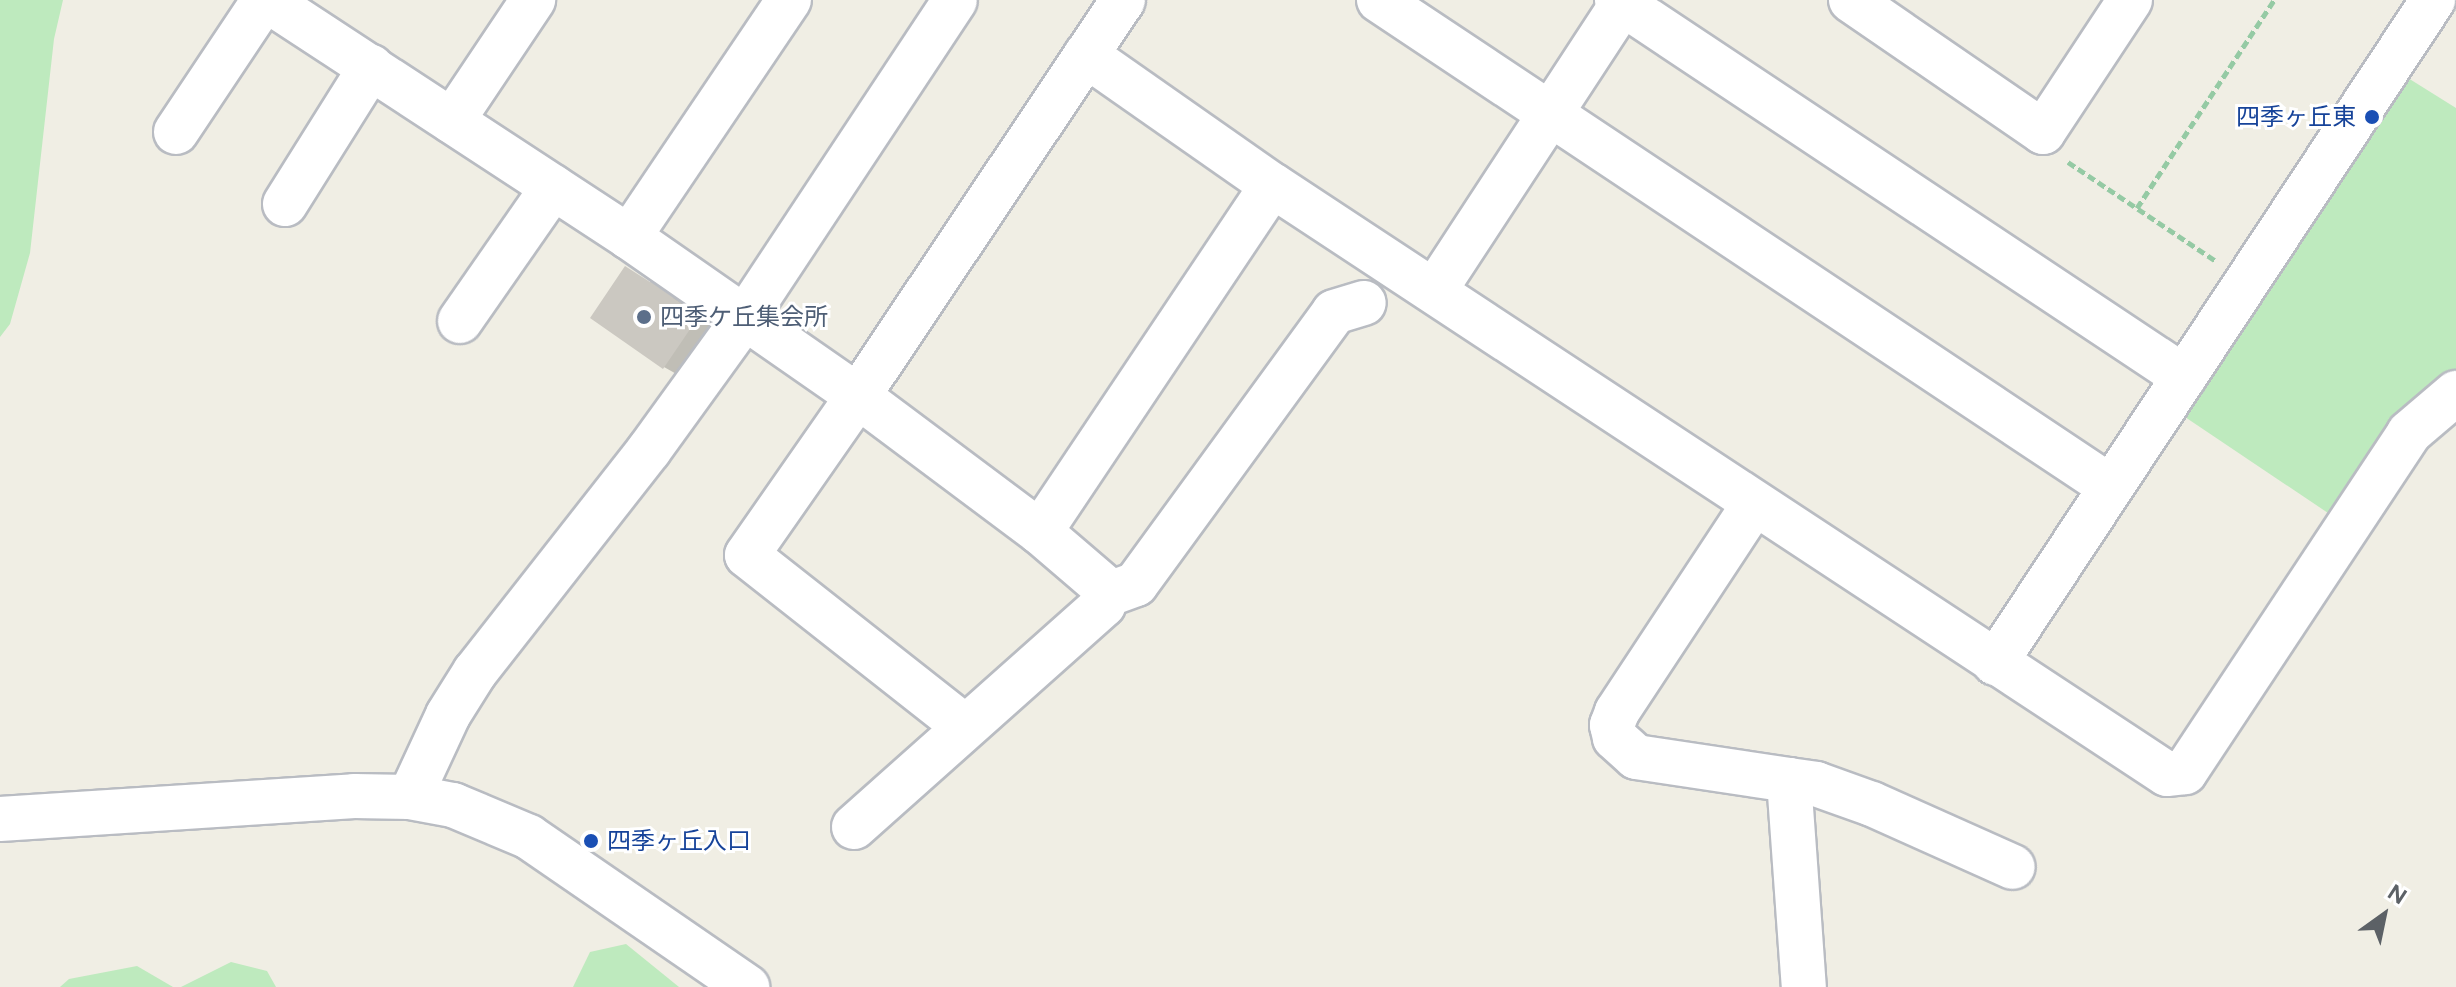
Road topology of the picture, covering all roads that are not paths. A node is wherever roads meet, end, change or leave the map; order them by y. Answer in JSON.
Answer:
{"nodes":[{"id":1,"x":533,"y":0,"type":"edge"},
{"id":2,"x":789,"y":0,"type":"edge"},
{"id":3,"x":955,"y":0,"type":"edge"},
{"id":4,"x":1123,"y":0,"type":"edge"},
{"id":5,"x":1379,"y":0,"type":"edge"},
{"id":6,"x":2130,"y":0,"type":"edge"},
{"id":7,"x":2433,"y":0,"type":"edge"},
{"id":8,"x":272,"y":1,"type":"edge"},
{"id":9,"x":1622,"y":1,"type":"edge"},
{"id":10,"x":1868,"y":5,"type":"edge"},
{"id":11,"x":1086,"y":55,"type":"junction"},
{"id":12,"x":371,"y":67,"type":"junction"},
{"id":13,"x":1551,"y":112,"type":"junction"},
{"id":14,"x":452,"y":121,"type":"junction"},
{"id":15,"x":176,"y":132,"type":"dead end"},
{"id":16,"x":1272,"y":185,"type":"junction"},
{"id":17,"x":553,"y":187,"type":"junction"},
{"id":18,"x":285,"y":204,"type":"dead end"},
{"id":19,"x":629,"y":237,"type":"junction"},
{"id":20,"x":1435,"y":290,"type":"junction"},
{"id":21,"x":1364,"y":303,"type":"dead end"},
{"id":22,"x":744,"y":319,"type":"junction"},
{"id":23,"x":460,"y":321,"type":"dead end"},
{"id":24,"x":2184,"y":377,"type":"junction"},
{"id":25,"x":2456,"y":393,"type":"edge"},
{"id":26,"x":858,"y":396,"type":"junction"},
{"id":27,"x":2111,"y":487,"type":"junction"},
{"id":28,"x":1754,"y":504,"type":"junction"},
{"id":29,"x":1040,"y":532,"type":"junction"},
{"id":30,"x":1106,"y":595,"type":"junction"},
{"id":31,"x":1995,"y":663,"type":"junction"},
{"id":32,"x":964,"y":726,"type":"junction"},
{"id":33,"x":1789,"y":780,"type":"junction"},
{"id":34,"x":410,"y":797,"type":"junction"},
{"id":35,"x":0,"y":819,"type":"edge"},
{"id":36,"x":854,"y":827,"type":"dead end"},
{"id":37,"x":2013,"y":867,"type":"dead end"},
{"id":38,"x":747,"y":987,"type":"edge"},
{"id":39,"x":1804,"y":987,"type":"edge"}],
"edges":[{"from":1,"to":14,"type":"street"},
{"from":2,"to":19,"type":"street"},
{"from":3,"to":22,"type":"street"},
{"from":4,"to":11,"type":"street"},
{"from":5,"to":13,"type":"street"},
{"from":6,"to":10,"type":"street"},
{"from":7,"to":24,"type":"street"},
{"from":8,"to":12,"type":"street"},
{"from":8,"to":15,"type":"street"},
{"from":9,"to":13,"type":"street"},
{"from":9,"to":24,"type":"street"},
{"from":11,"to":16,"type":"street"},
{"from":11,"to":26,"type":"street"},
{"from":12,"to":14,"type":"street"},
{"from":12,"to":18,"type":"street"},
{"from":13,"to":20,"type":"street"},
{"from":13,"to":27,"type":"street"},
{"from":14,"to":17,"type":"street"},
{"from":16,"to":20,"type":"street"},
{"from":16,"to":29,"type":"street"},
{"from":17,"to":19,"type":"street"},
{"from":17,"to":23,"type":"street"},
{"from":19,"to":22,"type":"street"},
{"from":20,"to":28,"type":"street"},
{"from":21,"to":30,"type":"street"},
{"from":22,"to":26,"type":"street"},
{"from":22,"to":34,"type":"street"},
{"from":24,"to":27,"type":"street"},
{"from":25,"to":31,"type":"street"},
{"from":26,"to":29,"type":"street"},
{"from":26,"to":32,"type":"street"},
{"from":27,"to":31,"type":"street"},
{"from":28,"to":31,"type":"street"},
{"from":28,"to":33,"type":"street"},
{"from":29,"to":30,"type":"street"},
{"from":30,"to":32,"type":"street"},
{"from":32,"to":36,"type":"street"},
{"from":33,"to":37,"type":"street"},
{"from":33,"to":39,"type":"street"},
{"from":34,"to":35,"type":"street"},
{"from":34,"to":38,"type":"street"}]}
